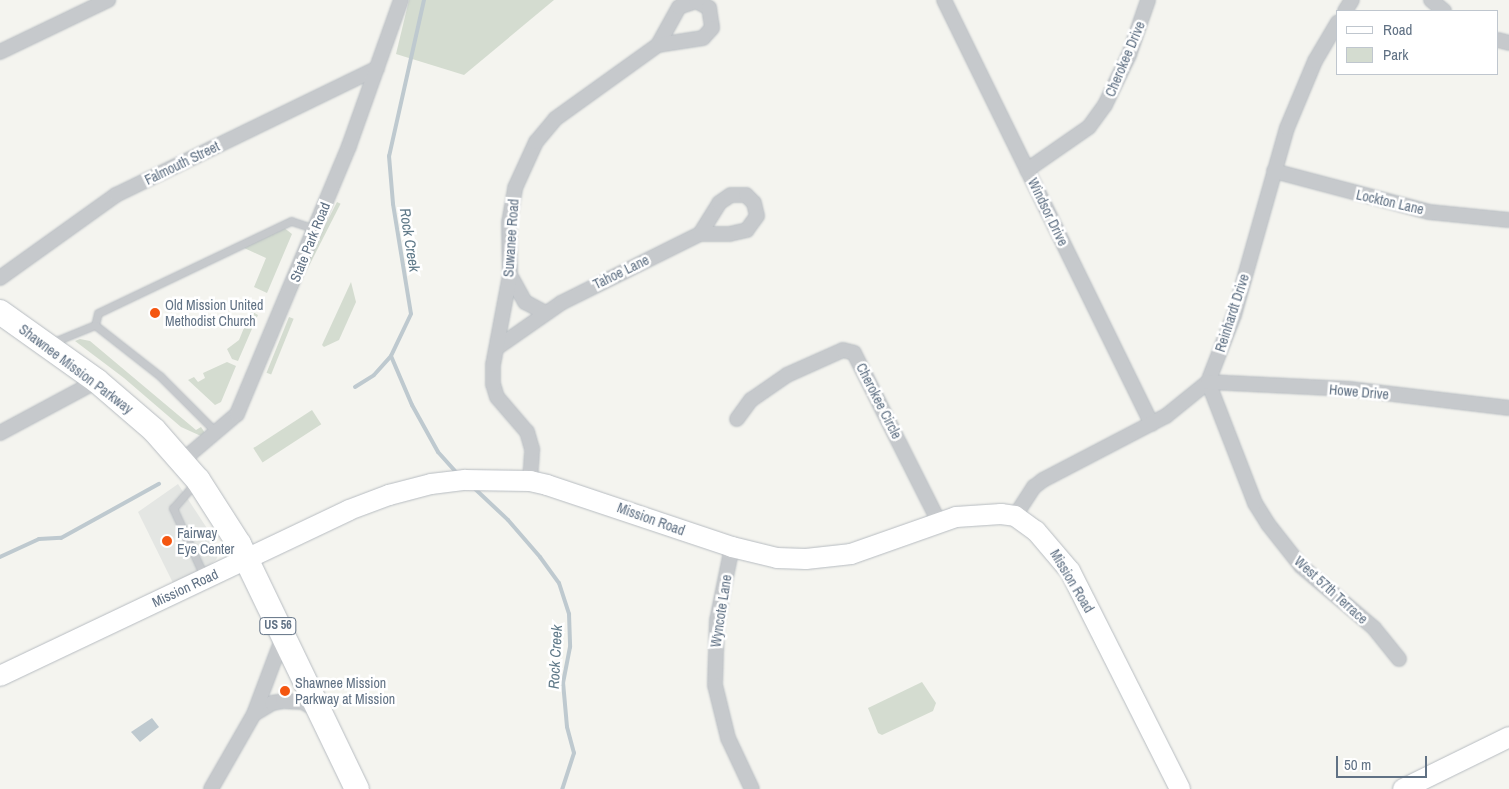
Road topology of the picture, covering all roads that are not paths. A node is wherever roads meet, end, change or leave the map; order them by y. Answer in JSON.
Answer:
{"nodes":[{"id":1,"x":108,"y":0,"type":"edge"},
{"id":2,"x":401,"y":0,"type":"edge"},
{"id":3,"x":944,"y":0,"type":"edge"},
{"id":4,"x":1148,"y":0,"type":"edge"},
{"id":5,"x":1431,"y":0,"type":"edge"},
{"id":6,"x":1443,"y":10,"type":"edge"},
{"id":7,"x":1336,"y":26,"type":"edge"},
{"id":8,"x":658,"y":45,"type":"dead end"},
{"id":9,"x":0,"y":52,"type":"edge"},
{"id":10,"x":377,"y":68,"type":"junction"},
{"id":11,"x":1027,"y":170,"type":"junction"},
{"id":12,"x":1274,"y":171,"type":"junction"},
{"id":13,"x":1509,"y":220,"type":"edge"},
{"id":14,"x":315,"y":229,"type":"junction"},
{"id":15,"x":700,"y":234,"type":"dead end"},
{"id":16,"x":510,"y":275,"type":"junction"},
{"id":17,"x":0,"y":278,"type":"edge"},
{"id":18,"x":0,"y":312,"type":"edge"},
{"id":19,"x":544,"y":312,"type":"junction"},
{"id":20,"x":95,"y":325,"type":"junction"},
{"id":21,"x":47,"y":345,"type":"junction"},
{"id":22,"x":498,"y":347,"type":"junction"},
{"id":23,"x":96,"y":381,"type":"junction"},
{"id":24,"x":1208,"y":382,"type":"junction"},
{"id":25,"x":1509,"y":408,"type":"edge"},
{"id":26,"x":737,"y":419,"type":"dead end"},
{"id":27,"x":1152,"y":424,"type":"junction"},
{"id":28,"x":216,"y":432,"type":"junction"},
{"id":29,"x":0,"y":433,"type":"edge"},
{"id":30,"x":183,"y":460,"type":"junction"},
{"id":31,"x":198,"y":480,"type":"junction"},
{"id":32,"x":525,"y":481,"type":"junction"},
{"id":33,"x":1015,"y":516,"type":"junction"},
{"id":34,"x":939,"y":522,"type":"junction"},
{"id":35,"x":732,"y":547,"type":"junction"},
{"id":36,"x":246,"y":559,"type":"junction"},
{"id":37,"x":205,"y":578,"type":"junction"},
{"id":38,"x":283,"y":637,"type":"junction"},
{"id":39,"x":1399,"y":659,"type":"dead end"},
{"id":40,"x":0,"y":676,"type":"edge"},
{"id":41,"x":319,"y":711,"type":"junction"},
{"id":42,"x":254,"y":714,"type":"junction"},
{"id":43,"x":1509,"y":737,"type":"edge"},
{"id":44,"x":211,"y":789,"type":"edge"},
{"id":45,"x":357,"y":789,"type":"edge"},
{"id":46,"x":752,"y":789,"type":"edge"},
{"id":47,"x":1180,"y":789,"type":"edge"},
{"id":48,"x":1403,"y":789,"type":"edge"}],
"edges":[{"from":1,"to":9,"type":"street"},
{"from":2,"to":10,"type":"street","name":"State Park Road"},
{"from":3,"to":11,"type":"street","name":"Windsor Drive"},
{"from":4,"to":11,"type":"street","name":"Cherokee Drive"},
{"from":5,"to":6,"type":"street"},
{"from":7,"to":12,"type":"street","name":"Reinhardt Drive"},
{"from":8,"to":16,"type":"street","name":"Suwanee Road"},
{"from":10,"to":14,"type":"street","name":"State Park Road"},
{"from":10,"to":17,"type":"street","name":"Falmouth Street"},
{"from":11,"to":27,"type":"street","name":"Windsor Drive"},
{"from":12,"to":13,"type":"street","name":"Lockton Lane"},
{"from":12,"to":24,"type":"street","name":"Reinhardt Drive"},
{"from":14,"to":20,"type":"lane"},
{"from":14,"to":28,"type":"street","name":"State Park Road"},
{"from":15,"to":19,"type":"street","name":"Tahoe Lane"},
{"from":16,"to":19,"type":"street"},
{"from":16,"to":22,"type":"street","name":"Suwanee Road"},
{"from":18,"to":21,"type":"highway","name":"Shawnee Mission Parkway","number":"US 56"},
{"from":19,"to":22,"type":"street","name":"Tahoe Lane"},
{"from":20,"to":21,"type":"lane"},
{"from":20,"to":28,"type":"lane"},
{"from":21,"to":23,"type":"highway","name":"Shawnee Mission Parkway","number":"US 56"},
{"from":22,"to":32,"type":"street","name":"Suwanee Road"},
{"from":23,"to":29,"type":"street"},
{"from":23,"to":30,"type":"highway","name":"Shawnee Mission Parkway","number":"US 56"},
{"from":24,"to":25,"type":"street","name":"Howe Drive"},
{"from":24,"to":27,"type":"street"},
{"from":24,"to":39,"type":"street","name":"West 57th Terrace"},
{"from":26,"to":34,"type":"street","name":"Cherokee Circle"},
{"from":27,"to":33,"type":"street"},
{"from":28,"to":30,"type":"street","name":"State Park Road"},
{"from":30,"to":31,"type":"highway","name":"Shawnee Mission Parkway","number":"US 56"},
{"from":31,"to":36,"type":"highway","name":"Shawnee Mission Parkway","number":"US 56"},
{"from":31,"to":37,"type":"lane"},
{"from":32,"to":35,"type":"main road","name":"Mission Road"},
{"from":32,"to":36,"type":"main road","name":"Mission Road"},
{"from":33,"to":34,"type":"main road","name":"Mission Road"},
{"from":33,"to":47,"type":"main road","name":"Mission Road"},
{"from":34,"to":35,"type":"main road","name":"Mission Road"},
{"from":35,"to":46,"type":"street","name":"Wyncote Lane"},
{"from":36,"to":37,"type":"main road","name":"Mission Road"},
{"from":36,"to":38,"type":"highway","name":"Shawnee Mission Parkway","number":"US 56"},
{"from":37,"to":40,"type":"main road","name":"Mission Road"},
{"from":38,"to":41,"type":"highway","name":"Shawnee Mission Parkway","number":"US 56"},
{"from":38,"to":42,"type":"street"},
{"from":41,"to":42,"type":"street"},
{"from":41,"to":45,"type":"highway","name":"Shawnee Mission Parkway","number":"US 56"},
{"from":42,"to":44,"type":"street"},
{"from":43,"to":48,"type":"main road"}]}
